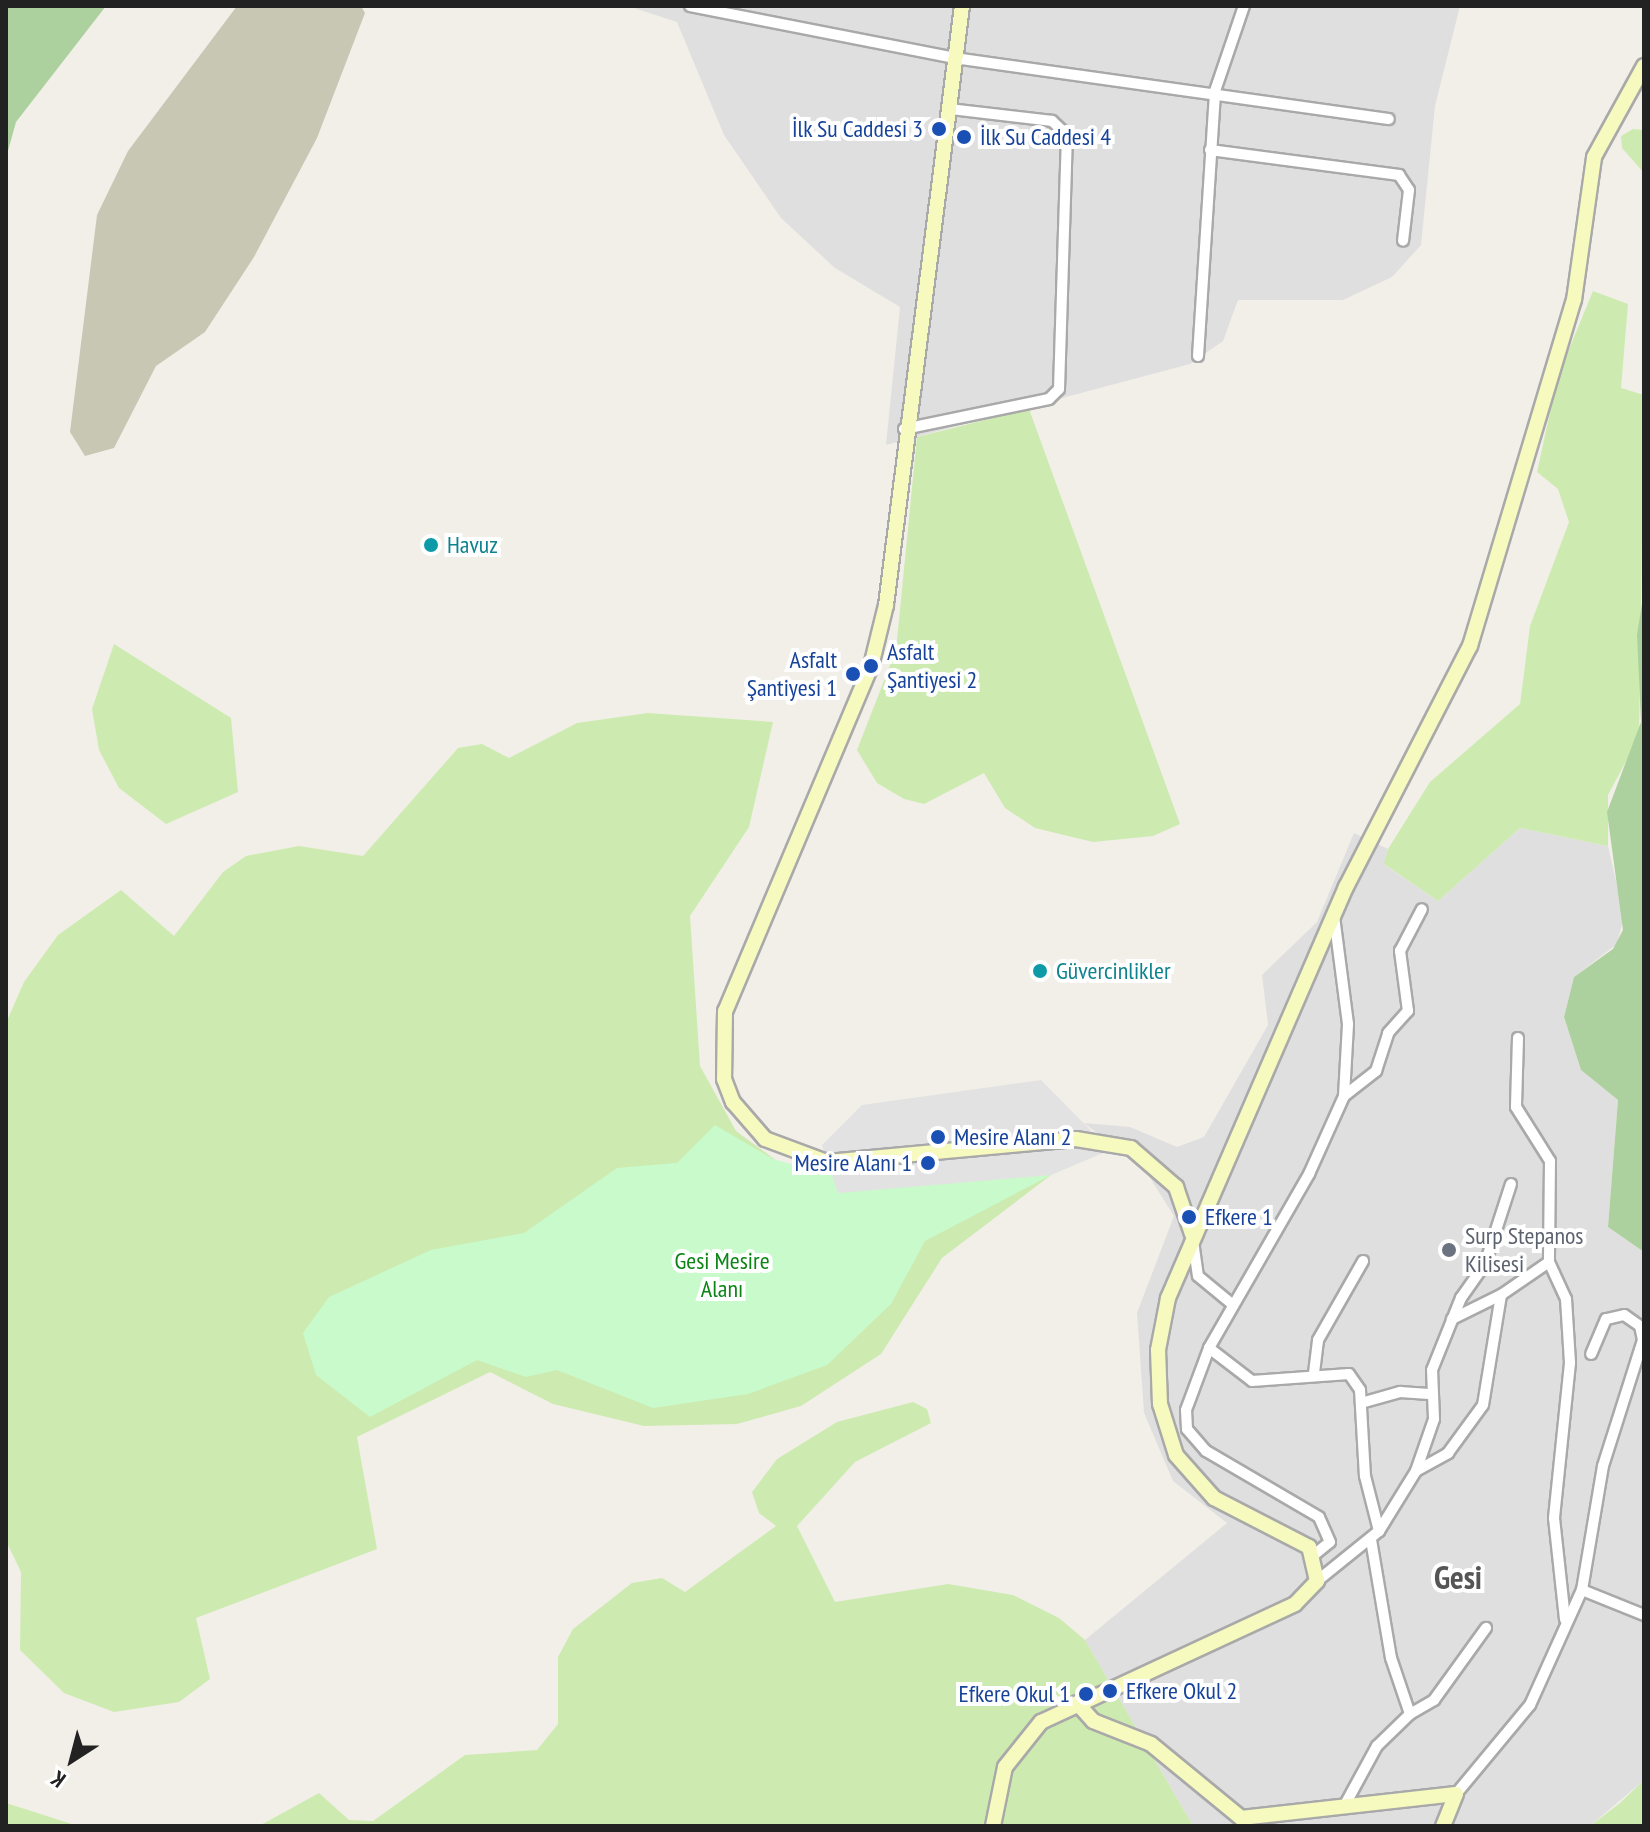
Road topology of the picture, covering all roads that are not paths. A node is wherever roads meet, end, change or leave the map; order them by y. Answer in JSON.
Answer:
{"nodes":[{"id":1,"x":690,"y":6,"type":"edge"},
{"id":2,"x":962,"y":6,"type":"edge"},
{"id":3,"x":1244,"y":6,"type":"edge"},
{"id":4,"x":954,"y":58,"type":"junction"},
{"id":5,"x":1644,"y":66,"type":"edge"},
{"id":6,"x":1215,"y":91,"type":"junction"},
{"id":7,"x":950,"y":109,"type":"junction"},
{"id":8,"x":1389,"y":119,"type":"dead end"},
{"id":9,"x":1210,"y":150,"type":"junction"},
{"id":10,"x":1403,"y":241,"type":"dead end"},
{"id":11,"x":1198,"y":356,"type":"dead end"},
{"id":12,"x":904,"y":429,"type":"junction"},
{"id":13,"x":1422,"y":909,"type":"dead end"},
{"id":14,"x":1334,"y":916,"type":"junction"},
{"id":15,"x":1518,"y":1038,"type":"dead end"},
{"id":16,"x":1344,"y":1096,"type":"junction"},
{"id":17,"x":1511,"y":1184,"type":"dead end"},
{"id":18,"x":1192,"y":1235,"type":"junction"},
{"id":19,"x":1363,"y":1261,"type":"dead end"},
{"id":20,"x":1549,"y":1262,"type":"junction"},
{"id":21,"x":1501,"y":1295,"type":"junction"},
{"id":22,"x":1232,"y":1304,"type":"junction"},
{"id":23,"x":1452,"y":1319,"type":"junction"},
{"id":24,"x":1209,"y":1348,"type":"junction"},
{"id":25,"x":1591,"y":1354,"type":"dead end"},
{"id":26,"x":1314,"y":1373,"type":"junction"},
{"id":27,"x":1429,"y":1394,"type":"junction"},
{"id":28,"x":1361,"y":1403,"type":"junction"},
{"id":29,"x":1416,"y":1471,"type":"junction"},
{"id":30,"x":1379,"y":1531,"type":"junction"},
{"id":31,"x":1371,"y":1540,"type":"junction"},
{"id":32,"x":1315,"y":1554,"type":"junction"},
{"id":33,"x":1317,"y":1581,"type":"junction"},
{"id":34,"x":1582,"y":1590,"type":"junction"},
{"id":35,"x":1644,"y":1615,"type":"edge"},
{"id":36,"x":1565,"y":1619,"type":"junction"},
{"id":37,"x":1486,"y":1628,"type":"dead end"},
{"id":38,"x":1077,"y":1703,"type":"junction"},
{"id":39,"x":1410,"y":1714,"type":"junction"},
{"id":40,"x":1456,"y":1794,"type":"junction"},
{"id":41,"x":1347,"y":1801,"type":"junction"},
{"id":42,"x":993,"y":1826,"type":"edge"},
{"id":43,"x":1443,"y":1826,"type":"edge"}],
"edges":[{"from":1,"to":4,"type":"street"},
{"from":2,"to":4,"type":"street"},
{"from":3,"to":6,"type":"street"},
{"from":4,"to":6,"type":"street"},
{"from":4,"to":7,"type":"street"},
{"from":5,"to":14,"type":"street"},
{"from":6,"to":8,"type":"street"},
{"from":6,"to":9,"type":"street"},
{"from":7,"to":12,"type":"street"},
{"from":7,"to":12,"type":"street"},
{"from":9,"to":10,"type":"street"},
{"from":9,"to":11,"type":"street"},
{"from":12,"to":18,"type":"street"},
{"from":13,"to":16,"type":"street"},
{"from":14,"to":16,"type":"street"},
{"from":14,"to":18,"type":"street"},
{"from":15,"to":20,"type":"street"},
{"from":16,"to":22,"type":"street"},
{"from":17,"to":23,"type":"street"},
{"from":18,"to":22,"type":"street"},
{"from":18,"to":32,"type":"street"},
{"from":19,"to":26,"type":"street"},
{"from":20,"to":21,"type":"street"},
{"from":20,"to":36,"type":"street"},
{"from":21,"to":23,"type":"street"},
{"from":21,"to":29,"type":"street"},
{"from":22,"to":24,"type":"street"},
{"from":23,"to":27,"type":"street"},
{"from":24,"to":26,"type":"street"},
{"from":24,"to":32,"type":"street"},
{"from":25,"to":34,"type":"street"},
{"from":26,"to":28,"type":"street"},
{"from":27,"to":28,"type":"street"},
{"from":27,"to":29,"type":"street"},
{"from":28,"to":30,"type":"street"},
{"from":29,"to":30,"type":"street"},
{"from":30,"to":31,"type":"street"},
{"from":31,"to":33,"type":"street"},
{"from":31,"to":39,"type":"street"},
{"from":32,"to":33,"type":"street"},
{"from":33,"to":38,"type":"street"},
{"from":34,"to":35,"type":"street"},
{"from":34,"to":36,"type":"street"},
{"from":36,"to":40,"type":"street"},
{"from":37,"to":39,"type":"street"},
{"from":38,"to":41,"type":"street"},
{"from":38,"to":42,"type":"street"},
{"from":39,"to":41,"type":"street"},
{"from":40,"to":41,"type":"street"},
{"from":40,"to":43,"type":"street"}]}
